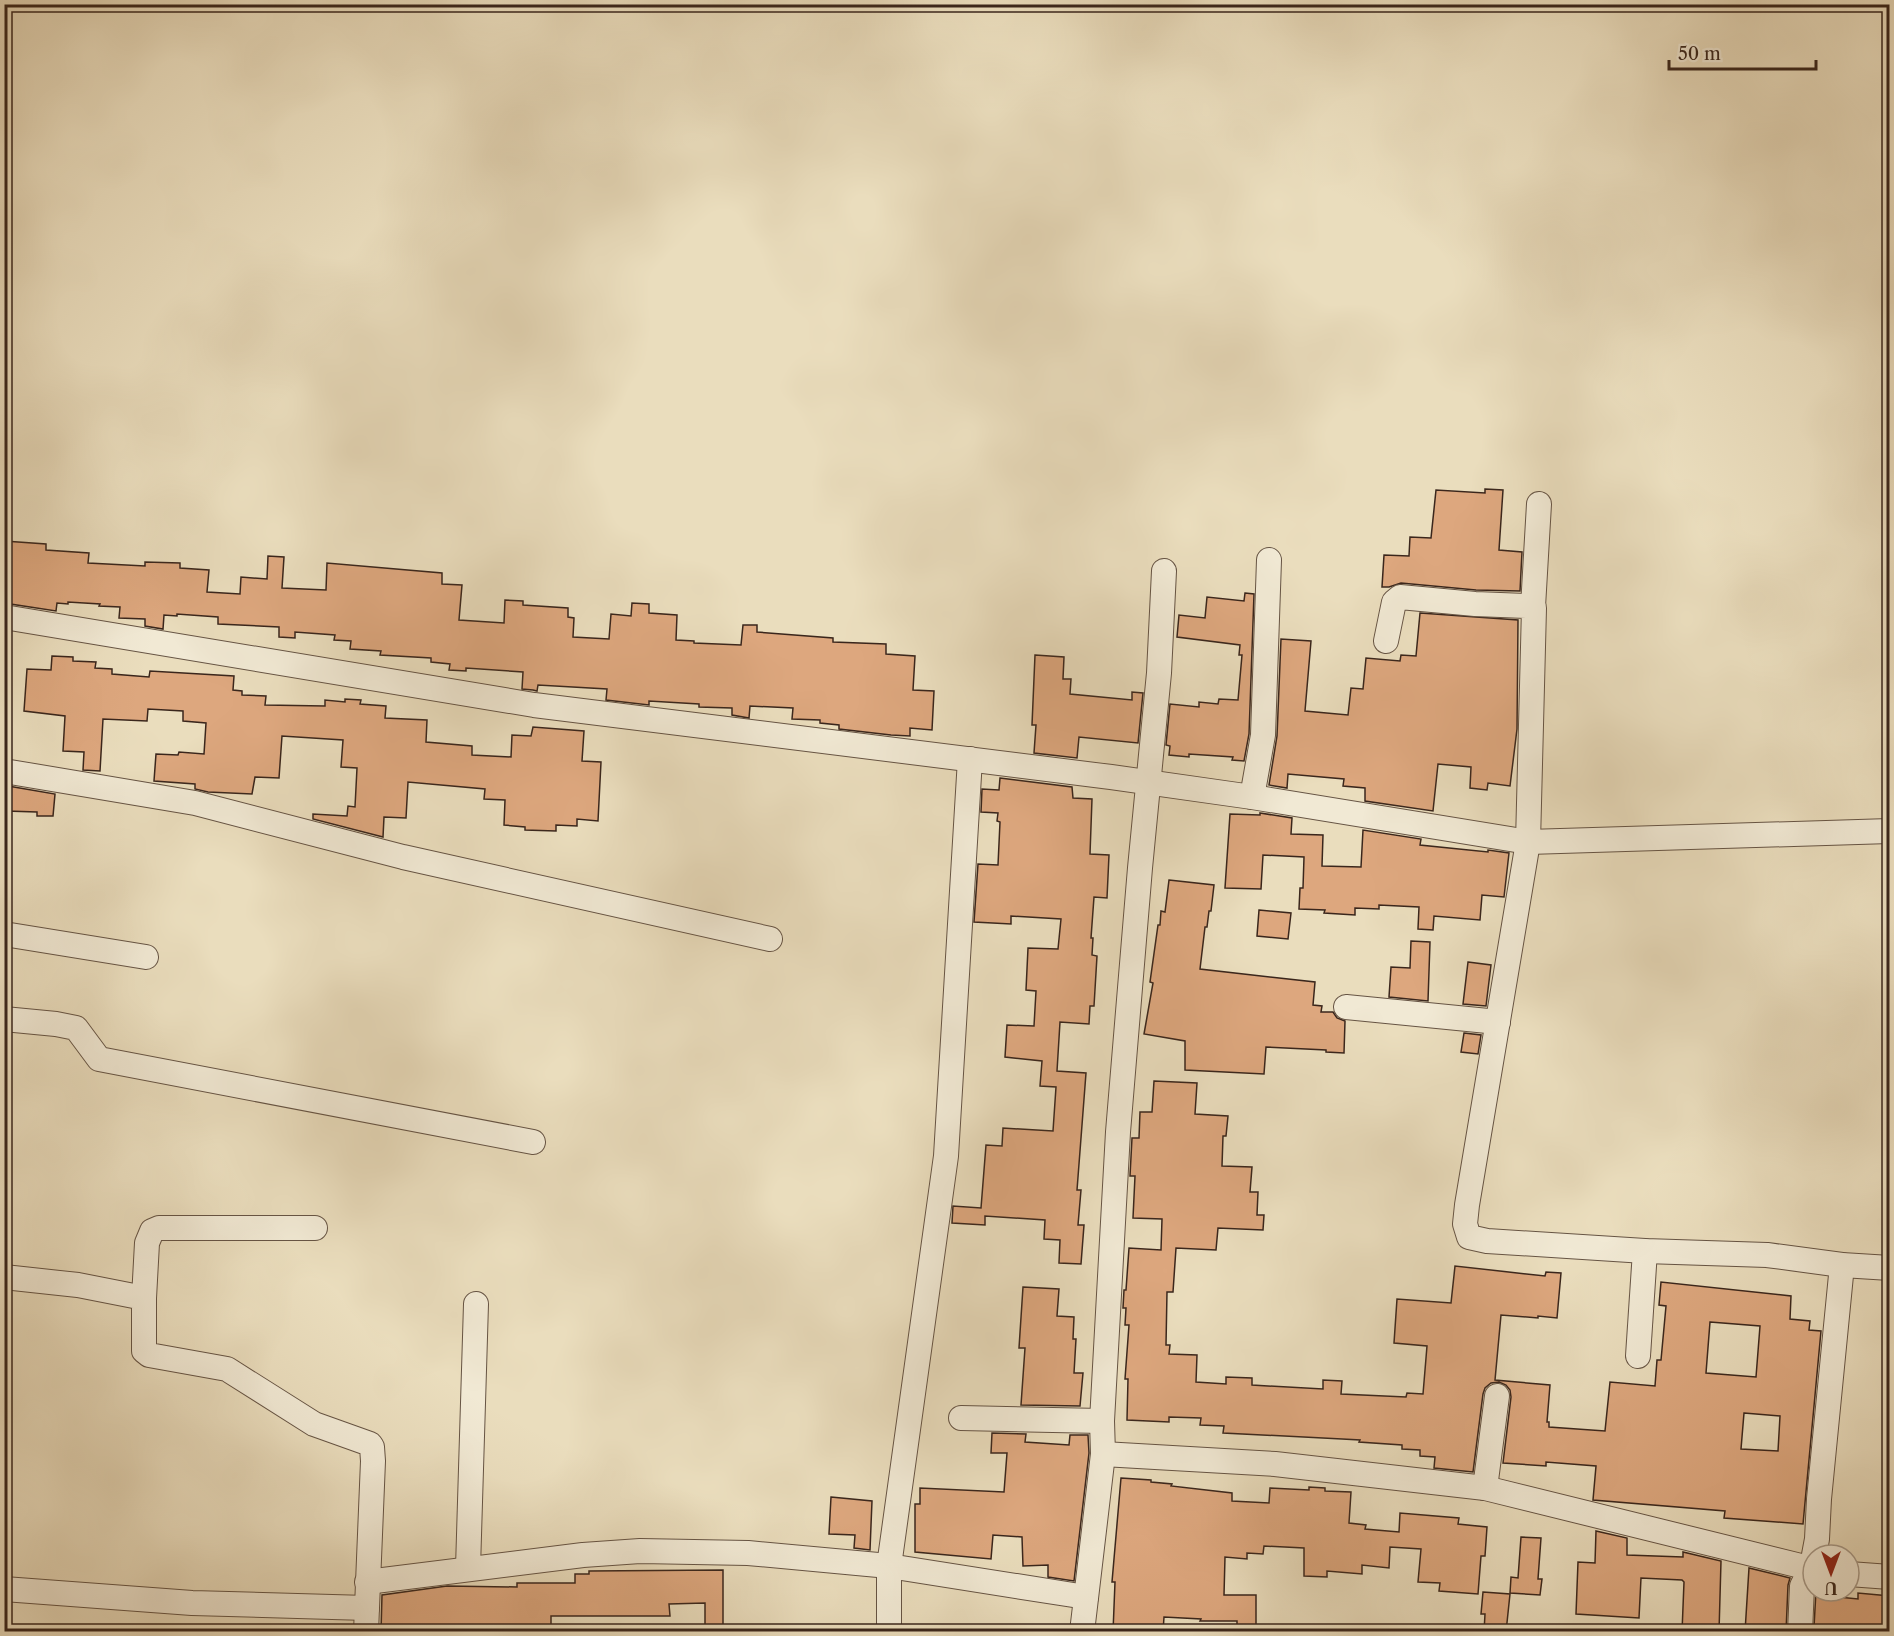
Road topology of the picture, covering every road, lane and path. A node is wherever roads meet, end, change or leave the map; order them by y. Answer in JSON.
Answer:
{"nodes":[{"id":1,"x":1539,"y":504,"type":"dead end"},
{"id":2,"x":1269,"y":560,"type":"dead end"},
{"id":3,"x":1164,"y":572,"type":"dead end"},
{"id":4,"x":1533,"y":607,"type":"junction"},
{"id":5,"x":4,"y":617,"type":"edge"},
{"id":6,"x":1386,"y":641,"type":"dead end"},
{"id":7,"x":970,"y":759,"type":"junction"},
{"id":8,"x":4,"y":771,"type":"edge"},
{"id":9,"x":1148,"y":783,"type":"junction"},
{"id":10,"x":1252,"y":797,"type":"junction"},
{"id":11,"x":1890,"y":831,"type":"edge"},
{"id":12,"x":1528,"y":842,"type":"junction"},
{"id":13,"x":4,"y":934,"type":"edge"},
{"id":14,"x":770,"y":939,"type":"dead end"},
{"id":15,"x":146,"y":957,"type":"dead end"},
{"id":16,"x":1346,"y":1007,"type":"dead end"},
{"id":17,"x":4,"y":1019,"type":"edge"},
{"id":18,"x":1498,"y":1022,"type":"junction"},
{"id":19,"x":533,"y":1142,"type":"dead end"},
{"id":20,"x":315,"y":1228,"type":"dead end"},
{"id":21,"x":1646,"y":1251,"type":"junction"},
{"id":22,"x":1842,"y":1265,"type":"junction"},
{"id":23,"x":1890,"y":1268,"type":"edge"},
{"id":24,"x":4,"y":1277,"type":"edge"},
{"id":25,"x":144,"y":1298,"type":"junction"},
{"id":26,"x":476,"y":1304,"type":"dead end"},
{"id":27,"x":1638,"y":1356,"type":"dead end"},
{"id":28,"x":1497,"y":1396,"type":"dead end"},
{"id":29,"x":961,"y":1418,"type":"dead end"},
{"id":30,"x":1102,"y":1420,"type":"junction"},
{"id":31,"x":1103,"y":1454,"type":"junction"},
{"id":32,"x":1485,"y":1488,"type":"junction"},
{"id":33,"x":1816,"y":1543,"type":"edge"},
{"id":34,"x":1801,"y":1560,"type":"edge"},
{"id":35,"x":889,"y":1566,"type":"junction"},
{"id":36,"x":468,"y":1568,"type":"junction"},
{"id":37,"x":1861,"y":1575,"type":"edge"},
{"id":38,"x":1890,"y":1577,"type":"edge"},
{"id":39,"x":367,"y":1582,"type":"junction"},
{"id":40,"x":4,"y":1589,"type":"edge"},
{"id":41,"x":1086,"y":1597,"type":"junction"},
{"id":42,"x":1801,"y":1603,"type":"edge"},
{"id":43,"x":367,"y":1608,"type":"junction"},
{"id":44,"x":366,"y":1632,"type":"edge"},
{"id":45,"x":889,"y":1632,"type":"edge"},
{"id":46,"x":1082,"y":1632,"type":"edge"},
{"id":47,"x":1800,"y":1632,"type":"edge"}],
"edges":[{"from":1,"to":4,"type":"street"},
{"from":2,"to":10,"type":"street"},
{"from":3,"to":9,"type":"street"},
{"from":4,"to":6,"type":"street"},
{"from":4,"to":12,"type":"street"},
{"from":5,"to":7,"type":"street"},
{"from":7,"to":9,"type":"street"},
{"from":7,"to":35,"type":"street"},
{"from":8,"to":14,"type":"street"},
{"from":9,"to":10,"type":"street"},
{"from":9,"to":30,"type":"street"},
{"from":10,"to":12,"type":"street"},
{"from":11,"to":12,"type":"street"},
{"from":12,"to":18,"type":"street"},
{"from":13,"to":15,"type":"street"},
{"from":16,"to":18,"type":"street"},
{"from":17,"to":19,"type":"street"},
{"from":18,"to":21,"type":"street"},
{"from":20,"to":25,"type":"street"},
{"from":21,"to":22,"type":"street"},
{"from":21,"to":27,"type":"street"},
{"from":22,"to":23,"type":"street"},
{"from":22,"to":33,"type":"street"},
{"from":24,"to":25,"type":"street"},
{"from":25,"to":39,"type":"street"},
{"from":26,"to":36,"type":"street"},
{"from":28,"to":32,"type":"street"},
{"from":29,"to":30,"type":"street"},
{"from":30,"to":31,"type":"street"},
{"from":31,"to":32,"type":"street"},
{"from":31,"to":41,"type":"street"},
{"from":32,"to":34,"type":"street"},
{"from":35,"to":36,"type":"street"},
{"from":35,"to":41,"type":"street"},
{"from":35,"to":45,"type":"street"},
{"from":36,"to":39,"type":"street"},
{"from":37,"to":38,"type":"street"},
{"from":39,"to":43,"type":"street"},
{"from":40,"to":43,"type":"street"},
{"from":41,"to":46,"type":"street"},
{"from":42,"to":47,"type":"street"},
{"from":43,"to":44,"type":"street"}]}
